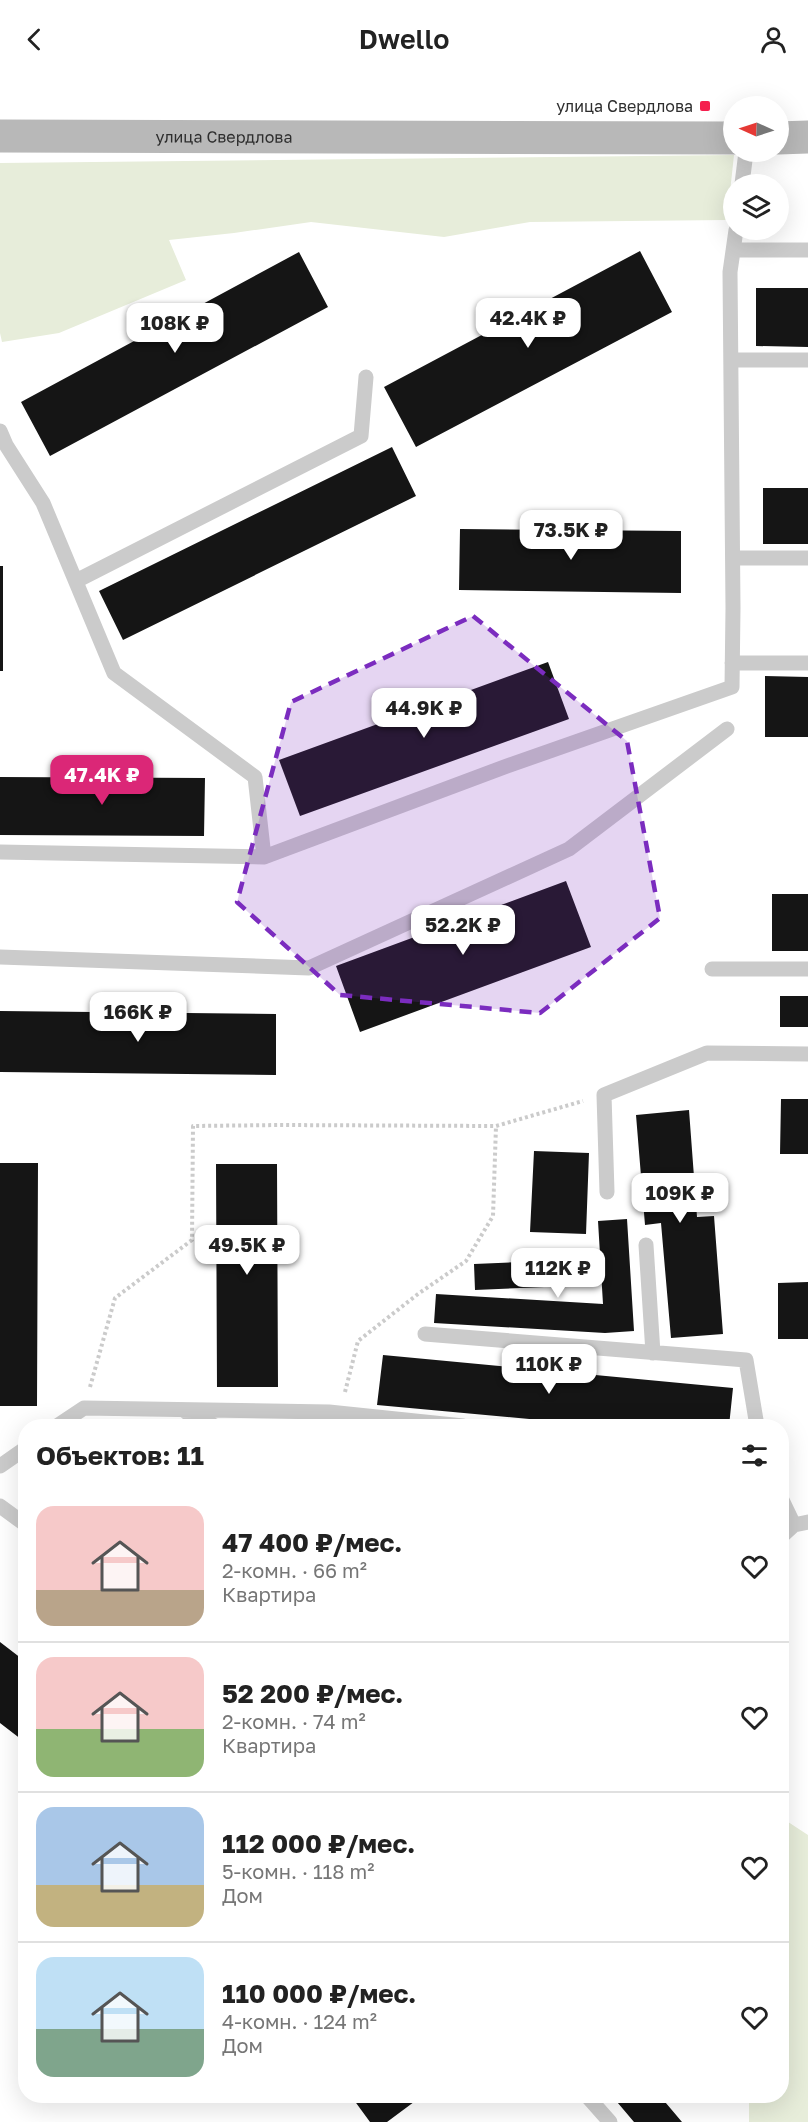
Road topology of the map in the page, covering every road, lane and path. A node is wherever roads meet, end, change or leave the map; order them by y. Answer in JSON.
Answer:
{"nodes":[{"id":1,"x":0,"y":136,"type":"edge"},
{"id":2,"x":808,"y":137,"type":"edge"},
{"id":3,"x":723,"y":138,"type":"edge"},
{"id":4,"x":789,"y":138,"type":"edge"},
{"id":5,"x":735,"y":240,"type":"edge"},
{"id":6,"x":734,"y":250,"type":"junction"},
{"id":7,"x":808,"y":250,"type":"edge"},
{"id":8,"x":731,"y":360,"type":"junction"},
{"id":9,"x":808,"y":360,"type":"edge"},
{"id":10,"x":366,"y":377,"type":"dead end"},
{"id":11,"x":0,"y":431,"type":"edge"},
{"id":12,"x":733,"y":558,"type":"junction"},
{"id":13,"x":808,"y":558,"type":"edge"},
{"id":14,"x":76,"y":581,"type":"junction"},
{"id":15,"x":732,"y":663,"type":"junction"},
{"id":16,"x":808,"y":663,"type":"edge"},
{"id":17,"x":727,"y":729,"type":"dead end"},
{"id":18,"x":0,"y":852,"type":"edge"},
{"id":19,"x":264,"y":857,"type":"junction"},
{"id":20,"x":0,"y":957,"type":"edge"},
{"id":21,"x":712,"y":969,"type":"dead end"},
{"id":22,"x":808,"y":969,"type":"edge"},
{"id":23,"x":808,"y":1054,"type":"edge"},
{"id":24,"x":604,"y":1095,"type":"junction"},
{"id":25,"x":496,"y":1126,"type":"junction"},
{"id":26,"x":607,"y":1192,"type":"dead end"},
{"id":27,"x":646,"y":1245,"type":"dead end"},
{"id":28,"x":425,"y":1334,"type":"dead end"},
{"id":29,"x":653,"y":1353,"type":"junction"},
{"id":30,"x":84,"y":1408,"type":"junction"},
{"id":31,"x":180,"y":1409,"type":"junction"},
{"id":32,"x":329,"y":1412,"type":"junction"},
{"id":33,"x":68,"y":1419,"type":"edge"},
{"id":34,"x":201,"y":1419,"type":"edge"},
{"id":35,"x":396,"y":1419,"type":"edge"},
{"id":36,"x":756,"y":1419,"type":"edge"},
{"id":37,"x":18,"y":1454,"type":"edge"},
{"id":38,"x":0,"y":1466,"type":"edge"},
{"id":39,"x":0,"y":1506,"type":"edge"},
{"id":40,"x":789,"y":1509,"type":"edge"},
{"id":41,"x":18,"y":1519,"type":"edge"},
{"id":42,"x":801,"y":1524,"type":"edge"},
{"id":43,"x":593,"y":2103,"type":"edge"},
{"id":44,"x":610,"y":2122,"type":"edge"}],
"edges":[{"from":1,"to":3,"type":"street","name":"улица Свердлова"},
{"from":2,"to":4,"type":"street"},
{"from":5,"to":6,"type":"lane"},
{"from":6,"to":7,"type":"lane"},
{"from":6,"to":8,"type":"lane"},
{"from":8,"to":9,"type":"lane"},
{"from":8,"to":12,"type":"lane"},
{"from":10,"to":14,"type":"lane"},
{"from":11,"to":14,"type":"lane"},
{"from":12,"to":13,"type":"lane"},
{"from":12,"to":15,"type":"lane"},
{"from":14,"to":19,"type":"lane"},
{"from":15,"to":16,"type":"lane"},
{"from":15,"to":19,"type":"lane"},
{"from":17,"to":20,"type":"lane"},
{"from":18,"to":19,"type":"lane"},
{"from":21,"to":22,"type":"lane"},
{"from":23,"to":24,"type":"lane"},
{"from":24,"to":25,"type":"path"},
{"from":24,"to":26,"type":"lane"},
{"from":25,"to":30,"type":"path"},
{"from":25,"to":32,"type":"path"},
{"from":27,"to":29,"type":"lane"},
{"from":28,"to":29,"type":"lane"},
{"from":29,"to":36,"type":"lane"},
{"from":30,"to":31,"type":"lane"},
{"from":30,"to":33,"type":"lane"},
{"from":31,"to":32,"type":"lane"},
{"from":31,"to":34,"type":"lane"},
{"from":32,"to":35,"type":"lane"},
{"from":37,"to":38,"type":"lane"},
{"from":39,"to":41,"type":"lane"},
{"from":40,"to":42,"type":"lane"},
{"from":43,"to":44,"type":"lane"}]}
